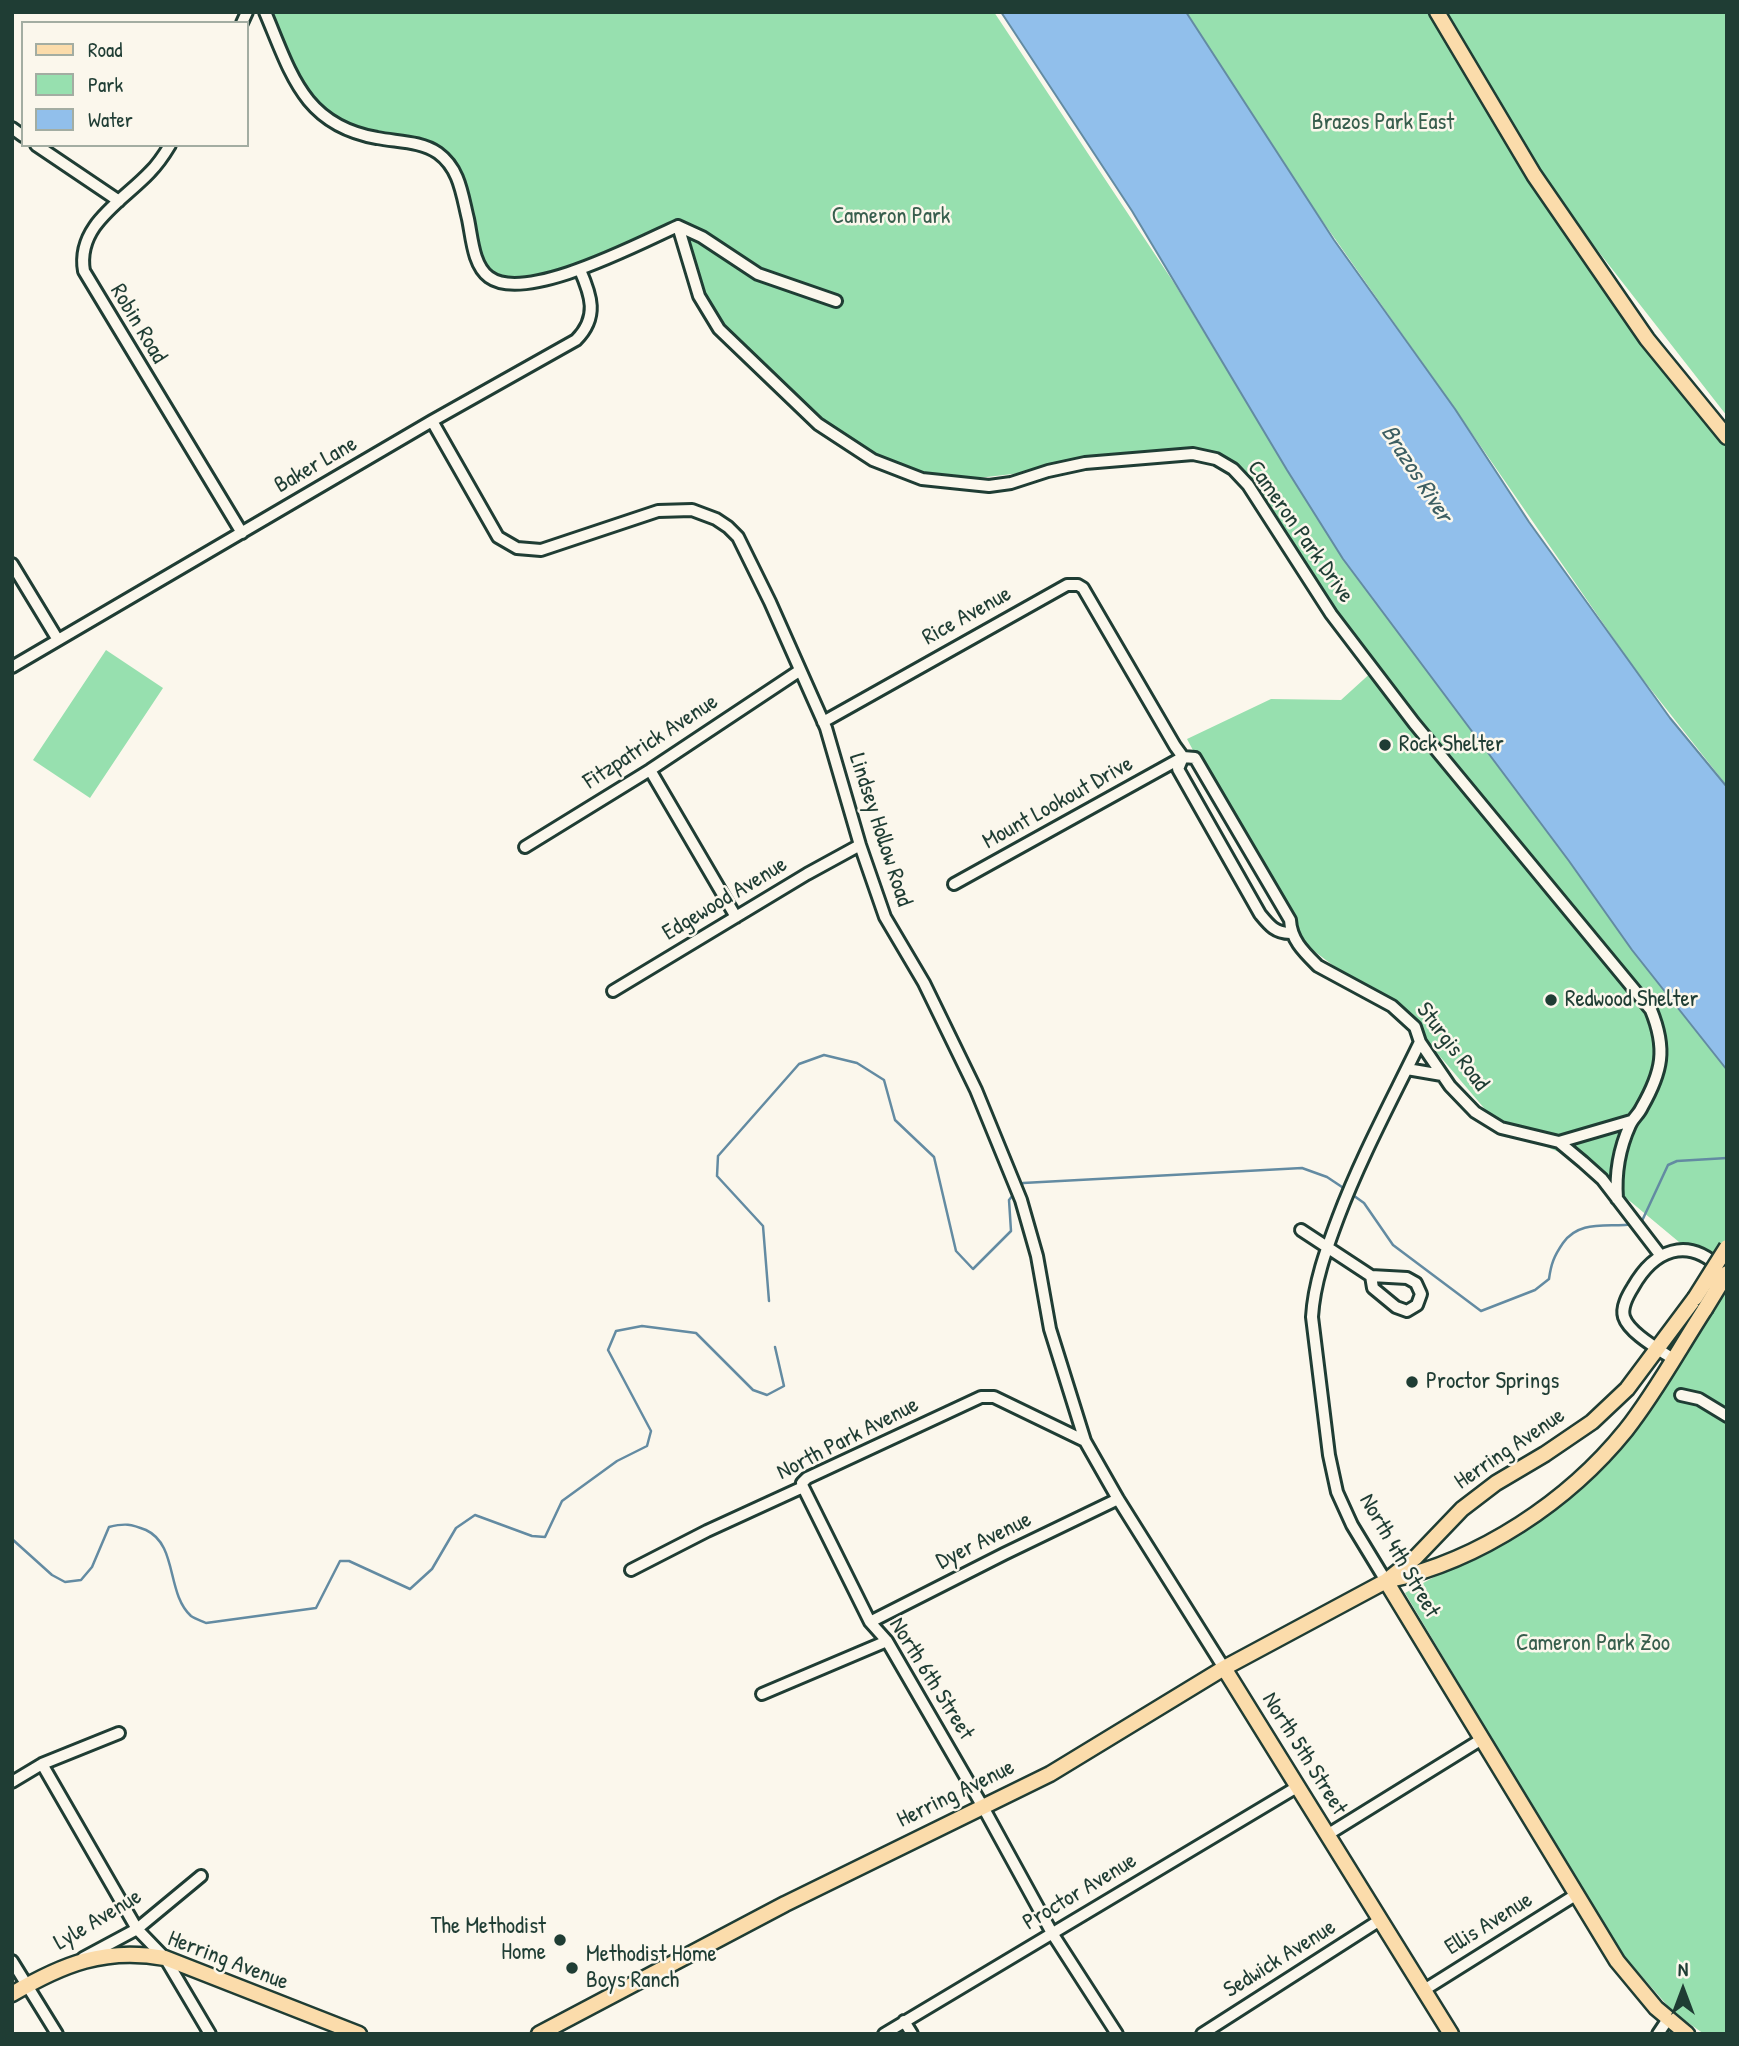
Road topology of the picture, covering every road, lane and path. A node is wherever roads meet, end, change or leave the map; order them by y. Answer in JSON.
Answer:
{"nodes":[{"id":1,"x":265,"y":12,"type":"edge"},
{"id":2,"x":1437,"y":12,"type":"edge"},
{"id":3,"x":39,"y":147,"type":"edge"},
{"id":4,"x":169,"y":147,"type":"edge"},
{"id":5,"x":120,"y":201,"type":"junction"},
{"id":6,"x":678,"y":226,"type":"junction"},
{"id":7,"x":580,"y":270,"type":"junction"},
{"id":8,"x":836,"y":301,"type":"dead end"},
{"id":9,"x":432,"y":421,"type":"junction"},
{"id":10,"x":1724,"y":431,"type":"edge"},
{"id":11,"x":242,"y":533,"type":"junction"},
{"id":12,"x":12,"y":564,"type":"edge"},
{"id":13,"x":1111,"y":638,"type":"joint"},
{"id":14,"x":58,"y":640,"type":"junction"},
{"id":15,"x":12,"y":667,"type":"edge"},
{"id":16,"x":799,"y":671,"type":"junction"},
{"id":17,"x":822,"y":722,"type":"junction"},
{"id":18,"x":1183,"y":757,"type":"junction"},
{"id":19,"x":650,"y":770,"type":"junction"},
{"id":20,"x":860,"y":845,"type":"junction"},
{"id":21,"x":525,"y":847,"type":"dead end"},
{"id":22,"x":954,"y":884,"type":"dead end"},
{"id":23,"x":736,"y":917,"type":"junction"},
{"id":24,"x":1290,"y":933,"type":"junction"},
{"id":25,"x":614,"y":991,"type":"dead end"},
{"id":26,"x":1420,"y":1042,"type":"junction"},
{"id":27,"x":1407,"y":1069,"type":"junction"},
{"id":28,"x":1442,"y":1074,"type":"junction"},
{"id":29,"x":1631,"y":1121,"type":"junction"},
{"id":30,"x":1559,"y":1142,"type":"junction"},
{"id":31,"x":1617,"y":1199,"type":"junction"},
{"id":32,"x":1301,"y":1230,"type":"dead end"},
{"id":33,"x":1727,"y":1247,"type":"edge"},
{"id":34,"x":1327,"y":1248,"type":"junction"},
{"id":35,"x":1661,"y":1256,"type":"junction"},
{"id":36,"x":1727,"y":1274,"type":"edge"},
{"id":37,"x":1371,"y":1276,"type":"junction"},
{"id":38,"x":1700,"y":1303,"type":"junction"},
{"id":39,"x":1657,"y":1348,"type":"junction"},
{"id":40,"x":1673,"y":1359,"type":"junction"},
{"id":41,"x":1681,"y":1395,"type":"dead end"},
{"id":42,"x":1727,"y":1416,"type":"edge"},
{"id":43,"x":1085,"y":1441,"type":"junction"},
{"id":44,"x":803,"y":1487,"type":"junction"},
{"id":45,"x":1118,"y":1499,"type":"junction"},
{"id":46,"x":631,"y":1570,"type":"dead end"},
{"id":47,"x":1386,"y":1581,"type":"junction"},
{"id":48,"x":870,"y":1622,"type":"junction"},
{"id":49,"x":887,"y":1641,"type":"junction"},
{"id":50,"x":1224,"y":1668,"type":"junction"},
{"id":51,"x":762,"y":1694,"type":"dead end"},
{"id":52,"x":119,"y":1733,"type":"dead end"},
{"id":53,"x":1482,"y":1740,"type":"junction"},
{"id":54,"x":42,"y":1764,"type":"junction"},
{"id":55,"x":12,"y":1782,"type":"edge"},
{"id":56,"x":1297,"y":1787,"type":"junction"},
{"id":57,"x":983,"y":1807,"type":"junction"},
{"id":58,"x":1328,"y":1835,"type":"junction"},
{"id":59,"x":201,"y":1876,"type":"dead end"},
{"id":60,"x":1577,"y":1894,"type":"junction"},
{"id":61,"x":1380,"y":1920,"type":"junction"},
{"id":62,"x":137,"y":1929,"type":"junction"},
{"id":63,"x":1052,"y":1933,"type":"junction"},
{"id":64,"x":164,"y":1958,"type":"junction"},
{"id":65,"x":12,"y":1961,"type":"edge"},
{"id":66,"x":76,"y":1961,"type":"junction"},
{"id":67,"x":28,"y":1985,"type":"junction"},
{"id":68,"x":1424,"y":1990,"type":"junction"},
{"id":69,"x":12,"y":1994,"type":"edge"},
{"id":70,"x":1668,"y":2019,"type":"junction"},
{"id":71,"x":904,"y":2021,"type":"junction"},
{"id":72,"x":335,"y":2029,"type":"edge"},
{"id":73,"x":543,"y":2033,"type":"edge"},
{"id":74,"x":57,"y":2034,"type":"edge"},
{"id":75,"x":210,"y":2034,"type":"edge"},
{"id":76,"x":359,"y":2034,"type":"edge"},
{"id":77,"x":884,"y":2034,"type":"edge"},
{"id":78,"x":912,"y":2034,"type":"edge"},
{"id":79,"x":1117,"y":2034,"type":"edge"},
{"id":80,"x":1202,"y":2034,"type":"edge"},
{"id":81,"x":1451,"y":2034,"type":"edge"},
{"id":82,"x":1658,"y":2034,"type":"edge"},
{"id":83,"x":1687,"y":2034,"type":"edge"}],
"edges":[{"from":1,"to":7,"type":"street"},
{"from":2,"to":10,"type":"main road"},
{"from":3,"to":5,"type":"street"},
{"from":4,"to":5,"type":"street","name":"Robin Road"},
{"from":5,"to":11,"type":"street","name":"Robin Road"},
{"from":6,"to":7,"type":"street"},
{"from":6,"to":8,"type":"street"},
{"from":6,"to":29,"type":"street","name":"Cameron Park Drive"},
{"from":7,"to":9,"type":"street","name":"Baker Lane"},
{"from":9,"to":11,"type":"street","name":"Baker Lane"},
{"from":9,"to":16,"type":"street","name":"Lindsey Hollow Road"},
{"from":11,"to":14,"type":"street","name":"Baker Lane"},
{"from":12,"to":14,"type":"street"},
{"from":13,"to":17,"type":"street","name":"Rice Avenue"},
{"from":13,"to":18,"type":"street","name":"Sturgis Road"},
{"from":14,"to":15,"type":"street","name":"Baker Lane"},
{"from":16,"to":17,"type":"street","name":"Lindsey Hollow Road"},
{"from":16,"to":19,"type":"street","name":"Fitzpatrick Avenue"},
{"from":17,"to":20,"type":"street","name":"Lindsey Hollow Road"},
{"from":18,"to":22,"type":"street","name":"Mount Lookout Drive"},
{"from":18,"to":24,"type":"street","name":"Sturgis Road"},
{"from":18,"to":24,"type":"street","name":"Sturgis Road"},
{"from":19,"to":21,"type":"street","name":"Fitzpatrick Avenue"},
{"from":19,"to":23,"type":"street"},
{"from":20,"to":23,"type":"street","name":"Edgewood Avenue"},
{"from":20,"to":43,"type":"street","name":"Lindsey Hollow Road"},
{"from":23,"to":25,"type":"street","name":"Edgewood Avenue"},
{"from":24,"to":26,"type":"street","name":"Sturgis Road"},
{"from":26,"to":27,"type":"street","name":"North 4th Street"},
{"from":26,"to":28,"type":"street","name":"Sturgis Road"},
{"from":27,"to":28,"type":"street"},
{"from":27,"to":34,"type":"street","name":"North 4th Street"},
{"from":28,"to":30,"type":"street","name":"Sturgis Road"},
{"from":29,"to":30,"type":"street"},
{"from":29,"to":31,"type":"street","name":"Cameron Park Drive"},
{"from":30,"to":31,"type":"street","name":"Sturgis Road"},
{"from":31,"to":35,"type":"street","name":"Sturgis Road"},
{"from":32,"to":34,"type":"street"},
{"from":33,"to":38,"type":"main road","name":"Herring Avenue","bridge":true},
{"from":34,"to":37,"type":"street"},
{"from":34,"to":47,"type":"street","name":"North 4th Street"},
{"from":35,"to":36,"type":"street"},
{"from":35,"to":39,"type":"street"},
{"from":36,"to":38,"type":"main road","name":"Herring Avenue","bridge":true},
{"from":37,"to":37,"type":"street"},
{"from":38,"to":39,"type":"main road","name":"Herring Avenue"},
{"from":38,"to":40,"type":"main road","name":"Herring Avenue"},
{"from":39,"to":40,"type":"street"},
{"from":39,"to":47,"type":"main road","name":"Herring Avenue"},
{"from":40,"to":47,"type":"main road","name":"Herring Avenue"},
{"from":41,"to":42,"type":"street"},
{"from":43,"to":44,"type":"street","name":"North Park Avenue"},
{"from":43,"to":45,"type":"street","name":"Lindsey Hollow Road"},
{"from":44,"to":46,"type":"street","name":"North Park Avenue"},
{"from":44,"to":48,"type":"street","name":"North 6th Street"},
{"from":45,"to":48,"type":"street","name":"Dyer Avenue"},
{"from":45,"to":50,"type":"street","name":"North 5th Street"},
{"from":47,"to":50,"type":"main road","name":"Herring Avenue"},
{"from":47,"to":53,"type":"main road","name":"North 4th Street"},
{"from":48,"to":49,"type":"street","name":"North 6th Street"},
{"from":49,"to":51,"type":"street"},
{"from":49,"to":57,"type":"street","name":"North 6th Street"},
{"from":50,"to":56,"type":"main road","name":"North 5th Street"},
{"from":50,"to":57,"type":"main road","name":"Herring Avenue"},
{"from":52,"to":54,"type":"street"},
{"from":53,"to":58,"type":"street"},
{"from":53,"to":60,"type":"main road","name":"North 4th Street"},
{"from":54,"to":55,"type":"street"},
{"from":54,"to":62,"type":"street"},
{"from":56,"to":58,"type":"main road","name":"North 5th Street"},
{"from":56,"to":63,"type":"street","name":"Proctor Avenue"},
{"from":57,"to":63,"type":"street","name":"North 6th Street"},
{"from":57,"to":73,"type":"main road","name":"Herring Avenue"},
{"from":58,"to":61,"type":"main road","name":"North 5th Street"},
{"from":59,"to":62,"type":"street","name":"Lyle Avenue"},
{"from":60,"to":68,"type":"street","name":"Ellis Avenue"},
{"from":60,"to":70,"type":"main road","name":"North 4th Street"},
{"from":61,"to":68,"type":"main road","name":"North 5th Street"},
{"from":61,"to":80,"type":"street","name":"Sedwick Avenue"},
{"from":62,"to":64,"type":"street"},
{"from":62,"to":66,"type":"street","name":"Lyle Avenue"},
{"from":63,"to":71,"type":"street","name":"Proctor Avenue"},
{"from":63,"to":79,"type":"street","name":"North 6th Street"},
{"from":64,"to":66,"type":"main road","name":"Herring Avenue"},
{"from":64,"to":72,"type":"main road","name":"Herring Avenue"},
{"from":64,"to":75,"type":"street"},
{"from":65,"to":67,"type":"street"},
{"from":66,"to":67,"type":"main road","name":"Lyle Avenue"},
{"from":67,"to":69,"type":"main road","name":"Lyle Avenue"},
{"from":67,"to":74,"type":"street"},
{"from":68,"to":81,"type":"main road","name":"North 5th Street"},
{"from":70,"to":82,"type":"street"},
{"from":70,"to":83,"type":"main road","name":"North 4th Street"},
{"from":71,"to":77,"type":"street","name":"Proctor Avenue"},
{"from":71,"to":78,"type":"street"},
{"from":72,"to":76,"type":"main road","name":"Herring Avenue"}]}
